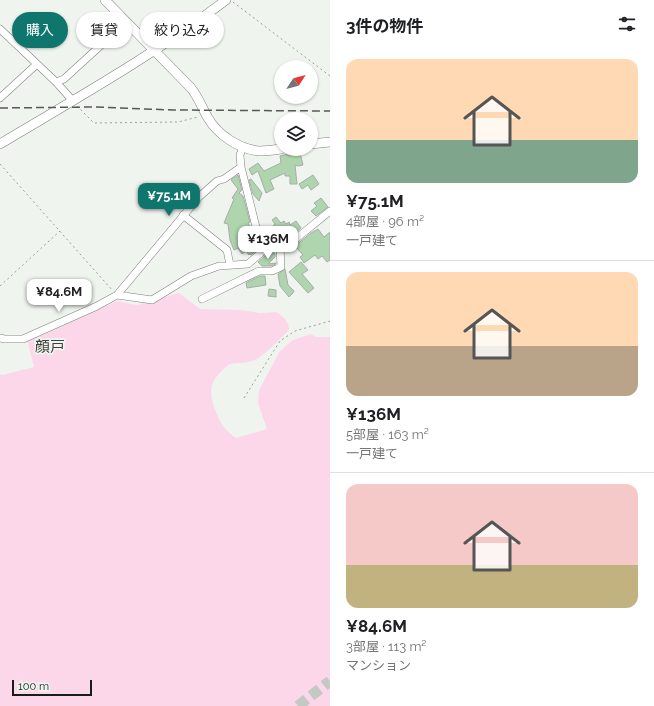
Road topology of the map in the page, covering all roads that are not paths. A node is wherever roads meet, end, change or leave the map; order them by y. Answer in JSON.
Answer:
{"nodes":[{"id":1,"x":105,"y":0,"type":"edge"},
{"id":2,"x":226,"y":0,"type":"edge"},
{"id":3,"x":116,"y":12,"type":"edge"},
{"id":4,"x":0,"y":29,"type":"edge"},
{"id":5,"x":132,"y":29,"type":"edge"},
{"id":6,"x":98,"y":48,"type":"edge"},
{"id":7,"x":155,"y":51,"type":"junction"},
{"id":8,"x":37,"y":64,"type":"junction"},
{"id":9,"x":56,"y":82,"type":"junction"},
{"id":10,"x":0,"y":98,"type":"edge"},
{"id":11,"x":73,"y":101,"type":"junction"},
{"id":12,"x":330,"y":142,"type":"edge"},
{"id":13,"x":318,"y":143,"type":"edge"},
{"id":14,"x":0,"y":144,"type":"edge"},
{"id":15,"x":243,"y":146,"type":"junction"},
{"id":16,"x":274,"y":150,"type":"edge"},
{"id":17,"x":241,"y":167,"type":"junction"},
{"id":18,"x":329,"y":214,"type":"edge"},
{"id":19,"x":183,"y":215,"type":"junction"},
{"id":20,"x":270,"y":245,"type":"junction"},
{"id":21,"x":280,"y":248,"type":"junction"},
{"id":22,"x":230,"y":265,"type":"junction"},
{"id":23,"x":117,"y":295,"type":"junction"},
{"id":24,"x":202,"y":300,"type":"dead end"},
{"id":25,"x":0,"y":338,"type":"edge"}],
"edges":[{"from":1,"to":3,"type":"main road"},
{"from":2,"to":7,"type":"main road"},
{"from":4,"to":8,"type":"street"},
{"from":5,"to":7,"type":"main road"},
{"from":6,"to":9,"type":"street"},
{"from":7,"to":11,"type":"main road"},
{"from":7,"to":15,"type":"main road"},
{"from":8,"to":9,"type":"street"},
{"from":8,"to":10,"type":"street"},
{"from":9,"to":11,"type":"street"},
{"from":11,"to":14,"type":"main road"},
{"from":12,"to":13,"type":"main road"},
{"from":15,"to":16,"type":"main road"},
{"from":15,"to":17,"type":"street"},
{"from":17,"to":19,"type":"street"},
{"from":17,"to":20,"type":"street"},
{"from":18,"to":21,"type":"street"},
{"from":19,"to":22,"type":"street"},
{"from":19,"to":23,"type":"street"},
{"from":20,"to":21,"type":"street"},
{"from":20,"to":22,"type":"street"},
{"from":21,"to":24,"type":"street"},
{"from":22,"to":23,"type":"street"},
{"from":23,"to":25,"type":"street"}]}
